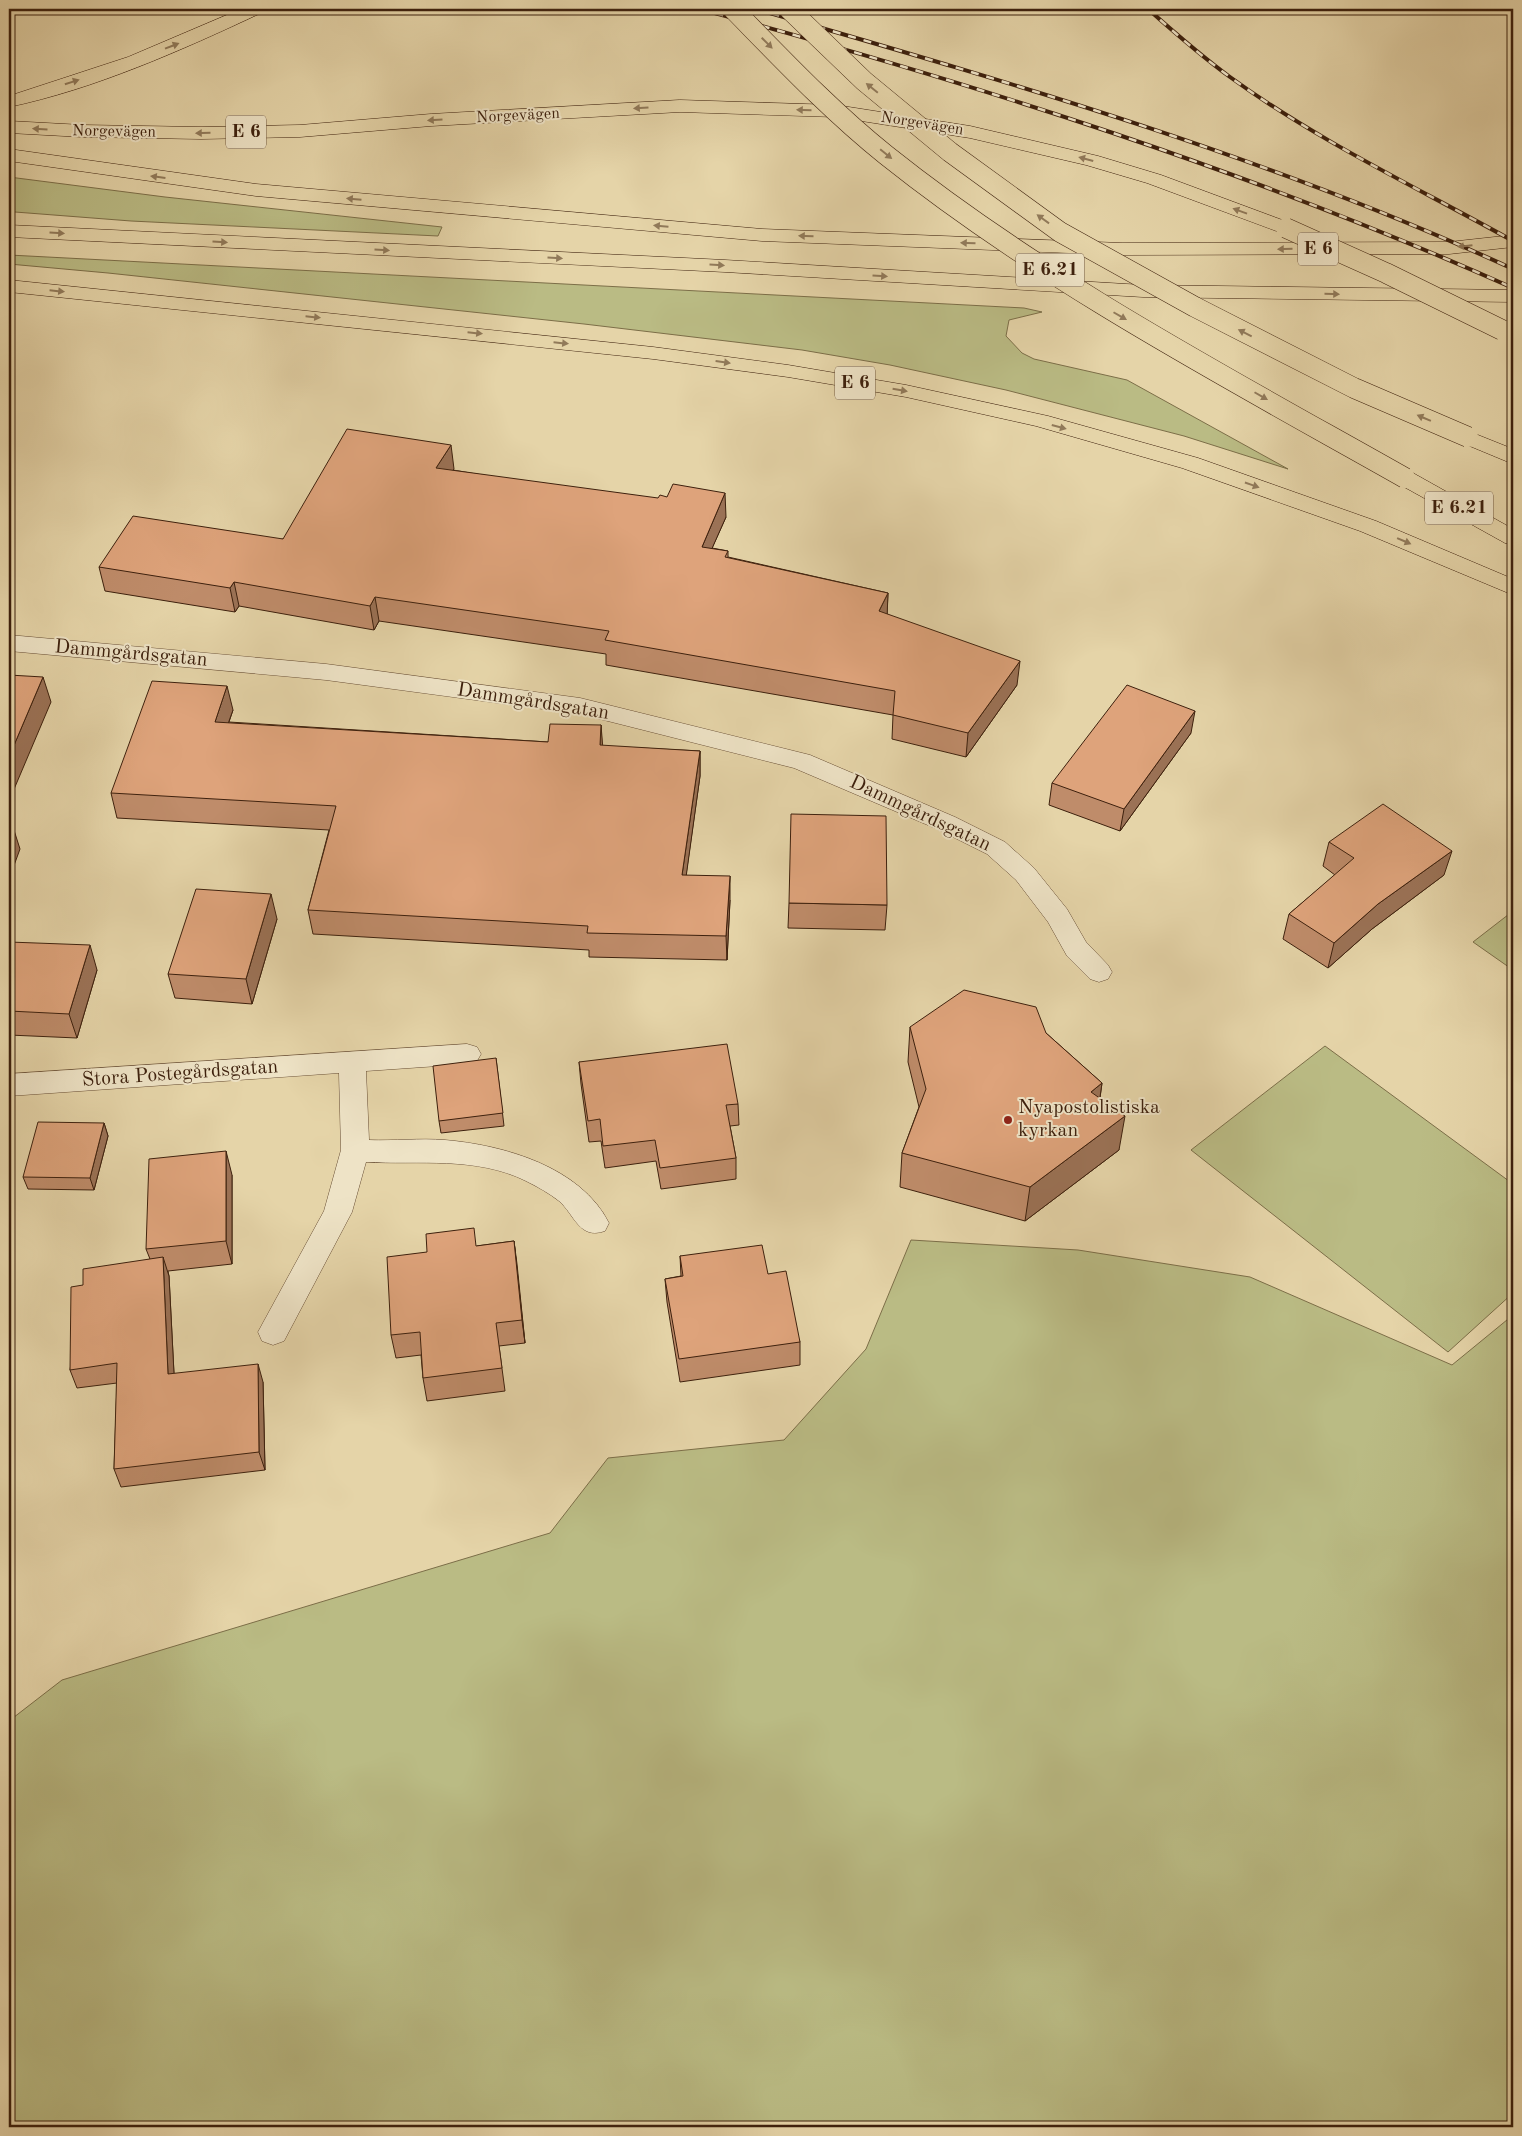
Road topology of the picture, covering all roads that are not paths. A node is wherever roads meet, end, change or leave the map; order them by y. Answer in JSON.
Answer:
{"nodes":[{"id":1,"x":256,"y":9,"type":"edge"},
{"id":2,"x":732,"y":9,"type":"edge"},
{"id":3,"x":789,"y":9,"type":"edge"},
{"id":4,"x":9,"y":102,"type":"edge"},
{"id":5,"x":9,"y":128,"type":"edge"},
{"id":6,"x":9,"y":155,"type":"edge"},
{"id":7,"x":9,"y":231,"type":"edge"},
{"id":8,"x":1513,"y":241,"type":"edge"},
{"id":9,"x":9,"y":286,"type":"edge"},
{"id":10,"x":1513,"y":296,"type":"edge"},
{"id":11,"x":1508,"y":332,"type":"edge"},
{"id":12,"x":1513,"y":457,"type":"edge"},
{"id":13,"x":1513,"y":538,"type":"edge"},
{"id":14,"x":1513,"y":588,"type":"edge"},
{"id":15,"x":9,"y":643,"type":"edge"},
{"id":16,"x":1099,"y":972,"type":"dead end"},
{"id":17,"x":467,"y":1054,"type":"dead end"},
{"id":18,"x":352,"y":1062,"type":"junction"},
{"id":19,"x":9,"y":1085,"type":"edge"},
{"id":20,"x":354,"y":1150,"type":"junction"},
{"id":21,"x":595,"y":1223,"type":"dead end"},
{"id":22,"x":274,"y":1332,"type":"dead end"}],
"edges":[{"from":4,"to":1,"type":"highway","one_way":true},
{"from":2,"to":13,"type":"highway","number":"E 6.21","one_way":true,"bridge":true},
{"from":12,"to":3,"type":"highway","number":"E 6.21","one_way":true,"bridge":true},
{"from":11,"to":5,"type":"highway","name":"Norgevägen","number":"E 6","one_way":true,"bridge":true},
{"from":8,"to":6,"type":"highway","number":"E 6","one_way":true},
{"from":7,"to":10,"type":"highway","number":"E 6","one_way":true},
{"from":9,"to":14,"type":"highway","number":"E 6","one_way":true},
{"from":15,"to":16,"type":"street","name":"Dammgårdsgatan"},
{"from":17,"to":18,"type":"street","name":"Stora Postegårdsgatan"},
{"from":18,"to":19,"type":"street","name":"Stora Postegårdsgatan"},
{"from":18,"to":20,"type":"street"},
{"from":20,"to":21,"type":"street"},
{"from":20,"to":22,"type":"street"}]}
